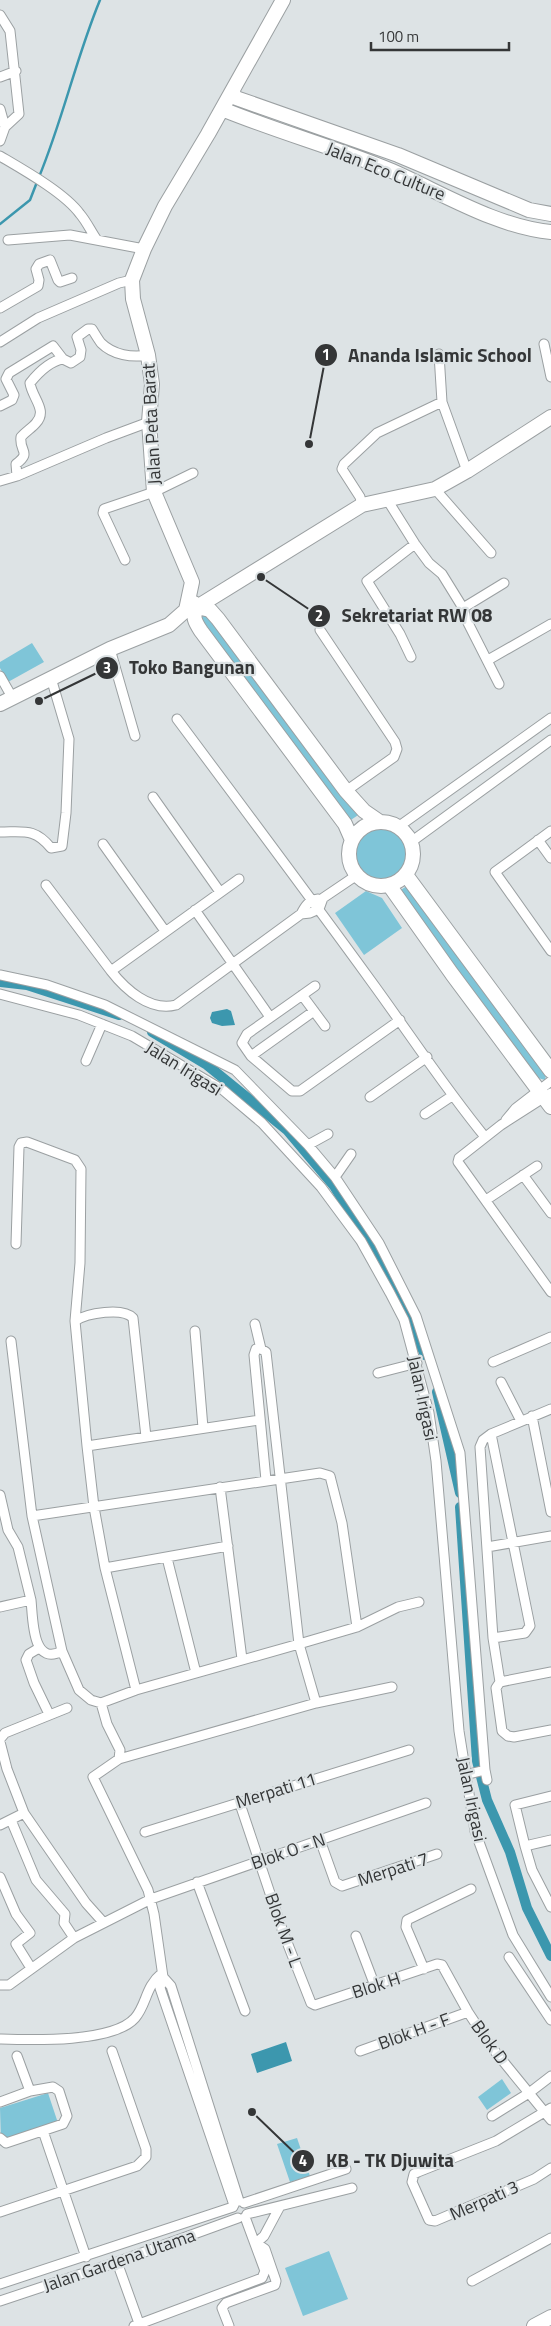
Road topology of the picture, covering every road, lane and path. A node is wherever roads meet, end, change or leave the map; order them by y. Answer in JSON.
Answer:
{"nodes":[{"id":1,"x":283,"y":0,"type":"edge"},
{"id":2,"x":0,"y":15,"type":"edge"},
{"id":3,"x":16,"y":71,"type":"junction"},
{"id":4,"x":0,"y":77,"type":"edge"},
{"id":5,"x":232,"y":92,"type":"junction"},
{"id":6,"x":0,"y":109,"type":"edge"},
{"id":7,"x":222,"y":109,"type":"junction"},
{"id":8,"x":5,"y":127,"type":"junction"},
{"id":9,"x":0,"y":140,"type":"edge"},
{"id":10,"x":0,"y":156,"type":"edge"},
{"id":11,"x":513,"y":204,"type":"junction"},
{"id":12,"x":551,"y":214,"type":"edge"},
{"id":13,"x":507,"y":222,"type":"junction"},
{"id":14,"x":551,"y":232,"type":"edge"},
{"id":15,"x":8,"y":240,"type":"dead end"},
{"id":16,"x":98,"y":240,"type":"junction"},
{"id":17,"x":144,"y":250,"type":"junction"},
{"id":18,"x":72,"y":278,"type":"dead end"},
{"id":19,"x":132,"y":280,"type":"junction"},
{"id":20,"x":0,"y":308,"type":"edge"},
{"id":21,"x":0,"y":342,"type":"edge"},
{"id":22,"x":544,"y":344,"type":"dead end"},
{"id":23,"x":439,"y":354,"type":"dead end"},
{"id":24,"x":148,"y":355,"type":"junction"},
{"id":25,"x":63,"y":359,"type":"junction"},
{"id":26,"x":551,"y":377,"type":"edge"},
{"id":27,"x":442,"y":402,"type":"junction"},
{"id":28,"x":0,"y":406,"type":"edge"},
{"id":29,"x":551,"y":417,"type":"edge"},
{"id":30,"x":149,"y":422,"type":"junction"},
{"id":31,"x":467,"y":471,"type":"junction"},
{"id":32,"x":193,"y":473,"type":"dead end"},
{"id":33,"x":17,"y":476,"type":"junction"},
{"id":34,"x":0,"y":481,"type":"edge"},
{"id":35,"x":435,"y":488,"type":"junction"},
{"id":36,"x":154,"y":492,"type":"junction"},
{"id":37,"x":388,"y":501,"type":"junction"},
{"id":38,"x":362,"y":505,"type":"junction"},
{"id":39,"x":415,"y":544,"type":"junction"},
{"id":40,"x":491,"y":553,"type":"dead end"},
{"id":41,"x":125,"y":560,"type":"dead end"},
{"id":42,"x":504,"y":583,"type":"dead end"},
{"id":43,"x":193,"y":602,"type":"junction"},
{"id":44,"x":463,"y":608,"type":"junction"},
{"id":45,"x":551,"y":624,"type":"edge"},
{"id":46,"x":320,"y":630,"type":"dead end"},
{"id":47,"x":110,"y":649,"type":"junction"},
{"id":48,"x":411,"y":657,"type":"dead end"},
{"id":49,"x":248,"y":659,"type":"junction"},
{"id":50,"x":488,"y":660,"type":"junction"},
{"id":51,"x":231,"y":672,"type":"junction"},
{"id":52,"x":0,"y":676,"type":"edge"},
{"id":53,"x":51,"y":678,"type":"junction"},
{"id":54,"x":499,"y":684,"type":"dead end"},
{"id":55,"x":6,"y":701,"type":"edge"},
{"id":56,"x":551,"y":718,"type":"edge"},
{"id":57,"x":176,"y":719,"type":"dead end"},
{"id":58,"x":135,"y":736,"type":"dead end"},
{"id":59,"x":551,"y":740,"type":"edge"},
{"id":60,"x":346,"y":791,"type":"junction"},
{"id":61,"x":154,"y":798,"type":"dead end"},
{"id":62,"x":380,"y":822,"type":"junction"},
{"id":63,"x":398,"y":827,"type":"junction"},
{"id":64,"x":551,"y":831,"type":"edge"},
{"id":65,"x":0,"y":832,"type":"edge"},
{"id":66,"x":352,"y":840,"type":"junction"},
{"id":67,"x":538,"y":840,"type":"junction"},
{"id":68,"x":411,"y":842,"type":"junction"},
{"id":69,"x":103,"y":844,"type":"dead end"},
{"id":70,"x":551,"y":858,"type":"edge"},
{"id":71,"x":357,"y":875,"type":"junction"},
{"id":72,"x":406,"y":875,"type":"junction"},
{"id":73,"x":240,"y":878,"type":"dead end"},
{"id":74,"x":46,"y":885,"type":"dead end"},
{"id":75,"x":390,"y":885,"type":"junction"},
{"id":76,"x":220,"y":892,"type":"junction"},
{"id":77,"x":323,"y":898,"type":"junction"},
{"id":78,"x":312,"y":899,"type":"junction"},
{"id":79,"x":319,"y":908,"type":"junction"},
{"id":80,"x":195,"y":910,"type":"junction"},
{"id":81,"x":301,"y":914,"type":"junction"},
{"id":82,"x":165,"y":931,"type":"junction"},
{"id":83,"x":551,"y":951,"type":"edge"},
{"id":84,"x":232,"y":964,"type":"junction"},
{"id":85,"x":111,"y":971,"type":"junction"},
{"id":86,"x":0,"y":976,"type":"edge"},
{"id":87,"x":315,"y":986,"type":"dead end"},
{"id":88,"x":0,"y":994,"type":"edge"},
{"id":89,"x":302,"y":995,"type":"junction"},
{"id":90,"x":314,"y":1011,"type":"junction"},
{"id":91,"x":270,"y":1017,"type":"junction"},
{"id":92,"x":400,"y":1020,"type":"junction"},
{"id":93,"x":102,"y":1024,"type":"junction"},
{"id":94,"x":325,"y":1026,"type":"dead end"},
{"id":95,"x":251,"y":1056,"type":"junction"},
{"id":96,"x":427,"y":1057,"type":"junction"},
{"id":97,"x":86,"y":1061,"type":"dead end"},
{"id":98,"x":551,"y":1071,"type":"edge"},
{"id":99,"x":551,"y":1081,"type":"edge"},
{"id":100,"x":452,"y":1096,"type":"junction"},
{"id":101,"x":370,"y":1097,"type":"dead end"},
{"id":102,"x":546,"y":1097,"type":"edge"},
{"id":103,"x":426,"y":1114,"type":"dead end"},
{"id":104,"x":328,"y":1134,"type":"dead end"},
{"id":105,"x":485,"y":1137,"type":"junction"},
{"id":106,"x":308,"y":1145,"type":"junction"},
{"id":107,"x":351,"y":1154,"type":"dead end"},
{"id":108,"x":537,"y":1166,"type":"dead end"},
{"id":109,"x":523,"y":1175,"type":"junction"},
{"id":110,"x":335,"y":1177,"type":"junction"},
{"id":111,"x":486,"y":1200,"type":"junction"},
{"id":112,"x":551,"y":1212,"type":"edge"},
{"id":113,"x":16,"y":1244,"type":"dead end"},
{"id":114,"x":548,"y":1279,"type":"edge"},
{"id":115,"x":551,"y":1292,"type":"edge"},
{"id":116,"x":402,"y":1303,"type":"junction"},
{"id":117,"x":75,"y":1321,"type":"junction"},
{"id":118,"x":255,"y":1324,"type":"dead end"},
{"id":119,"x":195,"y":1331,"type":"dead end"},
{"id":120,"x":551,"y":1337,"type":"edge"},
{"id":121,"x":11,"y":1341,"type":"dead end"},
{"id":122,"x":261,"y":1349,"type":"junction"},
{"id":123,"x":493,"y":1362,"type":"dead end"},
{"id":124,"x":417,"y":1363,"type":"junction"},
{"id":125,"x":383,"y":1371,"type":"dead end"},
{"id":126,"x":501,"y":1382,"type":"dead end"},
{"id":127,"x":551,"y":1409,"type":"edge"},
{"id":128,"x":532,"y":1416,"type":"junction"},
{"id":129,"x":259,"y":1420,"type":"junction"},
{"id":130,"x":520,"y":1421,"type":"junction"},
{"id":131,"x":203,"y":1428,"type":"junction"},
{"id":132,"x":492,"y":1434,"type":"junction"},
{"id":133,"x":146,"y":1437,"type":"junction"},
{"id":134,"x":87,"y":1446,"type":"junction"},
{"id":135,"x":281,"y":1478,"type":"junction"},
{"id":136,"x":266,"y":1480,"type":"junction"},
{"id":137,"x":220,"y":1487,"type":"junction"},
{"id":138,"x":1,"y":1500,"type":"edge"},
{"id":139,"x":94,"y":1507,"type":"junction"},
{"id":140,"x":551,"y":1512,"type":"edge"},
{"id":141,"x":32,"y":1516,"type":"junction"},
{"id":142,"x":4,"y":1530,"type":"edge"},
{"id":143,"x":551,"y":1536,"type":"edge"},
{"id":144,"x":513,"y":1543,"type":"junction"},
{"id":145,"x":228,"y":1546,"type":"junction"},
{"id":146,"x":487,"y":1547,"type":"junction"},
{"id":147,"x":167,"y":1558,"type":"junction"},
{"id":148,"x":106,"y":1568,"type":"junction"},
{"id":149,"x":31,"y":1600,"type":"junction"},
{"id":150,"x":419,"y":1602,"type":"dead end"},
{"id":151,"x":0,"y":1607,"type":"edge"},
{"id":152,"x":357,"y":1627,"type":"junction"},
{"id":153,"x":493,"y":1638,"type":"junction"},
{"id":154,"x":299,"y":1644,"type":"junction"},
{"id":155,"x":39,"y":1648,"type":"junction"},
{"id":156,"x":62,"y":1651,"type":"junction"},
{"id":157,"x":242,"y":1659,"type":"junction"},
{"id":158,"x":196,"y":1672,"type":"junction"},
{"id":159,"x":551,"y":1672,"type":"edge"},
{"id":160,"x":500,"y":1682,"type":"junction"},
{"id":161,"x":392,"y":1687,"type":"dead end"},
{"id":162,"x":136,"y":1690,"type":"junction"},
{"id":163,"x":316,"y":1703,"type":"junction"},
{"id":164,"x":102,"y":1706,"type":"junction"},
{"id":165,"x":67,"y":1708,"type":"dead end"},
{"id":166,"x":49,"y":1714,"type":"junction"},
{"id":167,"x":551,"y":1730,"type":"edge"},
{"id":168,"x":0,"y":1741,"type":"edge"},
{"id":169,"x":408,"y":1750,"type":"dead end"},
{"id":170,"x":119,"y":1759,"type":"junction"},
{"id":171,"x":467,"y":1775,"type":"junction"},
{"id":172,"x":551,"y":1796,"type":"edge"},
{"id":173,"x":239,"y":1801,"type":"junction"},
{"id":174,"x":426,"y":1803,"type":"dead end"},
{"id":175,"x":24,"y":1813,"type":"junction"},
{"id":176,"x":11,"y":1820,"type":"junction"},
{"id":177,"x":0,"y":1825,"type":"edge"},
{"id":178,"x":145,"y":1832,"type":"dead end"},
{"id":179,"x":320,"y":1840,"type":"junction"},
{"id":180,"x":551,"y":1840,"type":"edge"},
{"id":181,"x":525,"y":1846,"type":"junction"},
{"id":182,"x":437,"y":1854,"type":"dead end"},
{"id":183,"x":259,"y":1861,"type":"junction"},
{"id":184,"x":0,"y":1877,"type":"edge"},
{"id":185,"x":197,"y":1882,"type":"junction"},
{"id":186,"x":471,"y":1889,"type":"dead end"},
{"id":187,"x":151,"y":1899,"type":"junction"},
{"id":188,"x":551,"y":1907,"type":"edge"},
{"id":189,"x":103,"y":1922,"type":"junction"},
{"id":190,"x":356,"y":1936,"type":"dead end"},
{"id":191,"x":74,"y":1938,"type":"junction"},
{"id":192,"x":510,"y":1957,"type":"dead end"},
{"id":193,"x":443,"y":1966,"type":"joint"},
{"id":194,"x":31,"y":1968,"type":"junction"},
{"id":195,"x":424,"y":1969,"type":"junction"},
{"id":196,"x":163,"y":1975,"type":"junction"},
{"id":197,"x":0,"y":1984,"type":"edge"},
{"id":198,"x":375,"y":1986,"type":"junction"},
{"id":199,"x":551,"y":1997,"type":"edge"},
{"id":200,"x":310,"y":2002,"type":"joint"},
{"id":201,"x":245,"y":2011,"type":"dead end"},
{"id":202,"x":468,"y":2012,"type":"junction"},
{"id":203,"x":551,"y":2020,"type":"edge"},
{"id":204,"x":0,"y":2039,"type":"edge"},
{"id":205,"x":360,"y":2050,"type":"dead end"},
{"id":206,"x":112,"y":2051,"type":"dead end"},
{"id":207,"x":18,"y":2056,"type":"dead end"},
{"id":208,"x":551,"y":2076,"type":"edge"},
{"id":209,"x":30,"y":2091,"type":"junction"},
{"id":210,"x":528,"y":2093,"type":"junction"},
{"id":211,"x":0,"y":2102,"type":"edge"},
{"id":212,"x":549,"y":2114,"type":"edge"},
{"id":213,"x":492,"y":2116,"type":"dead end"},
{"id":214,"x":43,"y":2131,"type":"junction"},
{"id":215,"x":0,"y":2138,"type":"edge"},
{"id":216,"x":551,"y":2168,"type":"edge"},
{"id":217,"x":346,"y":2170,"type":"dead end"},
{"id":218,"x":352,"y":2188,"type":"dead end"},
{"id":219,"x":62,"y":2190,"type":"junction"},
{"id":220,"x":238,"y":2204,"type":"junction"},
{"id":221,"x":279,"y":2208,"type":"junction"},
{"id":222,"x":0,"y":2212,"type":"edge"},
{"id":223,"x":244,"y":2216,"type":"junction"},
{"id":224,"x":551,"y":2238,"type":"edge"},
{"id":225,"x":257,"y":2246,"type":"junction"},
{"id":226,"x":86,"y":2257,"type":"junction"},
{"id":227,"x":116,"y":2262,"type":"junction"},
{"id":228,"x":472,"y":2281,"type":"dead end"},
{"id":229,"x":0,"y":2284,"type":"edge"},
{"id":230,"x":0,"y":2301,"type":"edge"},
{"id":231,"x":551,"y":2317,"type":"edge"},
{"id":232,"x":138,"y":2325,"type":"edge"},
{"id":233,"x":229,"y":2326,"type":"edge"},
{"id":234,"x":534,"y":2326,"type":"edge"}],
"edges":[{"from":1,"to":5,"type":"street","name":"Jalan Peta Barat"},
{"from":2,"to":3,"type":"street"},
{"from":3,"to":4,"type":"street"},
{"from":3,"to":8,"type":"street"},
{"from":5,"to":7,"type":"street","name":"Jalan Peta Barat"},
{"from":5,"to":11,"type":"street","name":"Jalan Eco Culture"},
{"from":6,"to":8,"type":"street"},
{"from":7,"to":13,"type":"street","name":"Jalan Eco Culture"},
{"from":7,"to":17,"type":"street","name":"Jalan Peta Barat"},
{"from":8,"to":9,"type":"street"},
{"from":10,"to":16,"type":"street"},
{"from":11,"to":12,"type":"street","name":"Jalan Eco Culture"},
{"from":11,"to":13,"type":"street"},
{"from":13,"to":14,"type":"street","name":"Jalan Eco Culture"},
{"from":15,"to":16,"type":"street"},
{"from":16,"to":17,"type":"street"},
{"from":17,"to":19,"type":"street","name":"Jalan Peta Barat"},
{"from":18,"to":20,"type":"street"},
{"from":19,"to":21,"type":"street"},
{"from":19,"to":24,"type":"street","name":"Jalan Peta Barat"},
{"from":22,"to":26,"type":"street"},
{"from":23,"to":27,"type":"street"},
{"from":24,"to":25,"type":"street"},
{"from":24,"to":30,"type":"street","name":"Jalan Peta Barat"},
{"from":25,"to":28,"type":"street"},
{"from":25,"to":33,"type":"street"},
{"from":27,"to":31,"type":"street"},
{"from":27,"to":38,"type":"street"},
{"from":29,"to":31,"type":"street"},
{"from":30,"to":33,"type":"street"},
{"from":30,"to":36,"type":"street","name":"Jalan Peta Barat"},
{"from":31,"to":35,"type":"street"},
{"from":32,"to":36,"type":"street"},
{"from":33,"to":34,"type":"street"},
{"from":35,"to":37,"type":"street"},
{"from":35,"to":40,"type":"street"},
{"from":36,"to":41,"type":"street"},
{"from":36,"to":43,"type":"street","name":"Jalan Peta Barat"},
{"from":37,"to":38,"type":"street"},
{"from":37,"to":39,"type":"street"},
{"from":38,"to":43,"type":"street"},
{"from":39,"to":44,"type":"street"},
{"from":39,"to":48,"type":"street"},
{"from":42,"to":44,"type":"street"},
{"from":43,"to":47,"type":"street"},
{"from":43,"to":49,"type":"street"},
{"from":43,"to":51,"type":"street","name":"Jalan Peta Barat"},
{"from":44,"to":50,"type":"street"},
{"from":45,"to":50,"type":"street"},
{"from":46,"to":60,"type":"street"},
{"from":47,"to":53,"type":"street"},
{"from":47,"to":58,"type":"street"},
{"from":49,"to":51,"type":"street"},
{"from":49,"to":60,"type":"street"},
{"from":50,"to":54,"type":"street"},
{"from":51,"to":66,"type":"street","name":"Jalan Peta Barat"},
{"from":52,"to":55,"type":"street"},
{"from":53,"to":55,"type":"street"},
{"from":53,"to":65,"type":"street"},
{"from":56,"to":63,"type":"street"},
{"from":57,"to":78,"type":"street"},
{"from":59,"to":68,"type":"street"},
{"from":60,"to":62,"type":"street"},
{"from":61,"to":76,"type":"street"},
{"from":62,"to":63,"type":"street"},
{"from":62,"to":66,"type":"street"},
{"from":63,"to":68,"type":"street"},
{"from":64,"to":67,"type":"street"},
{"from":66,"to":71,"type":"street"},
{"from":67,"to":70,"type":"street"},
{"from":67,"to":83,"type":"street"},
{"from":68,"to":72,"type":"street"},
{"from":69,"to":82,"type":"street"},
{"from":71,"to":75,"type":"street"},
{"from":71,"to":77,"type":"street"},
{"from":72,"to":75,"type":"street"},
{"from":72,"to":98,"type":"street"},
{"from":73,"to":76,"type":"street"},
{"from":74,"to":85,"type":"street"},
{"from":75,"to":102,"type":"street"},
{"from":76,"to":80,"type":"street"},
{"from":77,"to":78,"type":"street"},
{"from":77,"to":79,"type":"street"},
{"from":78,"to":79,"type":"street"},
{"from":78,"to":81,"type":"street"},
{"from":79,"to":81,"type":"street"},
{"from":79,"to":92,"type":"street"},
{"from":80,"to":82,"type":"street"},
{"from":80,"to":84,"type":"street"},
{"from":81,"to":84,"type":"street"},
{"from":82,"to":85,"type":"street"},
{"from":84,"to":85,"type":"street"},
{"from":84,"to":91,"type":"street"},
{"from":86,"to":106,"type":"street"},
{"from":87,"to":89,"type":"street"},
{"from":88,"to":93,"type":"street","name":"Jalan Irigasi"},
{"from":89,"to":90,"type":"street"},
{"from":89,"to":91,"type":"street"},
{"from":90,"to":94,"type":"street"},
{"from":90,"to":95,"type":"street"},
{"from":91,"to":95,"type":"street"},
{"from":92,"to":95,"type":"street"},
{"from":92,"to":96,"type":"street"},
{"from":93,"to":97,"type":"street"},
{"from":93,"to":116,"type":"street","name":"Jalan Irigasi"},
{"from":96,"to":100,"type":"street"},
{"from":96,"to":101,"type":"street"},
{"from":99,"to":102,"type":"street"},
{"from":100,"to":103,"type":"street"},
{"from":100,"to":105,"type":"street"},
{"from":102,"to":105,"type":"street"},
{"from":104,"to":106,"type":"street"},
{"from":105,"to":111,"type":"street"},
{"from":106,"to":110,"type":"street"},
{"from":107,"to":110,"type":"street"},
{"from":108,"to":109,"type":"street"},
{"from":109,"to":111,"type":"street"},
{"from":109,"to":112,"type":"street"},
{"from":110,"to":116,"type":"street"},
{"from":111,"to":114,"type":"street"},
{"from":113,"to":117,"type":"street"},
{"from":114,"to":115,"type":"street"},
{"from":116,"to":124,"type":"street","name":"Jalan Irigasi"},
{"from":116,"to":171,"type":"street"},
{"from":117,"to":133,"type":"street"},
{"from":117,"to":134,"type":"street"},
{"from":118,"to":122,"type":"street"},
{"from":119,"to":131,"type":"street"},
{"from":120,"to":123,"type":"street"},
{"from":121,"to":141,"type":"street"},
{"from":122,"to":129,"type":"street"},
{"from":122,"to":135,"type":"street"},
{"from":124,"to":125,"type":"street"},
{"from":124,"to":171,"type":"street","name":"Jalan Irigasi"},
{"from":126,"to":130,"type":"street"},
{"from":127,"to":128,"type":"street"},
{"from":128,"to":130,"type":"street"},
{"from":128,"to":140,"type":"street"},
{"from":129,"to":131,"type":"street"},
{"from":129,"to":136,"type":"street"},
{"from":130,"to":132,"type":"street"},
{"from":131,"to":133,"type":"street"},
{"from":132,"to":144,"type":"street"},
{"from":132,"to":146,"type":"street"},
{"from":133,"to":134,"type":"street"},
{"from":134,"to":139,"type":"street"},
{"from":135,"to":136,"type":"street"},
{"from":135,"to":152,"type":"street"},
{"from":135,"to":154,"type":"street"},
{"from":136,"to":137,"type":"street"},
{"from":137,"to":139,"type":"street"},
{"from":137,"to":145,"type":"street"},
{"from":138,"to":142,"type":"street"},
{"from":139,"to":141,"type":"street"},
{"from":139,"to":148,"type":"street"},
{"from":141,"to":156,"type":"street"},
{"from":142,"to":149,"type":"street"},
{"from":143,"to":144,"type":"street"},
{"from":144,"to":146,"type":"street"},
{"from":144,"to":153,"type":"street"},
{"from":145,"to":147,"type":"street"},
{"from":145,"to":157,"type":"street"},
{"from":146,"to":153,"type":"street"},
{"from":147,"to":148,"type":"street"},
{"from":147,"to":158,"type":"street"},
{"from":148,"to":162,"type":"street"},
{"from":149,"to":151,"type":"street"},
{"from":149,"to":155,"type":"street"},
{"from":150,"to":152,"type":"street"},
{"from":152,"to":154,"type":"street"},
{"from":153,"to":160,"type":"street"},
{"from":154,"to":157,"type":"street"},
{"from":154,"to":163,"type":"street"},
{"from":155,"to":156,"type":"street"},
{"from":155,"to":166,"type":"street"},
{"from":156,"to":164,"type":"street"},
{"from":157,"to":158,"type":"street"},
{"from":158,"to":162,"type":"street"},
{"from":159,"to":160,"type":"street"},
{"from":160,"to":167,"type":"street"},
{"from":161,"to":163,"type":"street"},
{"from":162,"to":164,"type":"street"},
{"from":163,"to":170,"type":"street"},
{"from":164,"to":170,"type":"street"},
{"from":165,"to":166,"type":"street"},
{"from":166,"to":168,"type":"street"},
{"from":168,"to":175,"type":"street"},
{"from":169,"to":173,"type":"street","name":"Merpati 11"},
{"from":170,"to":187,"type":"street"},
{"from":171,"to":199,"type":"street","name":"Jalan Irigasi"},
{"from":172,"to":181,"type":"street"},
{"from":173,"to":178,"type":"street","name":"Merpati 11"},
{"from":173,"to":183,"type":"street","name":"Blok M - L"},
{"from":174,"to":179,"type":"street","name":"Blok O - N"},
{"from":175,"to":176,"type":"street"},
{"from":175,"to":189,"type":"street"},
{"from":176,"to":177,"type":"street"},
{"from":176,"to":191,"type":"street"},
{"from":179,"to":182,"type":"street","name":"Merpati 7"},
{"from":179,"to":183,"type":"street","name":"Blok O - N"},
{"from":180,"to":181,"type":"street"},
{"from":181,"to":188,"type":"street"},
{"from":183,"to":185,"type":"street","name":"Blok O - N"},
{"from":183,"to":200,"type":"street","name":"Blok M - L"},
{"from":184,"to":194,"type":"street"},
{"from":185,"to":187,"type":"street","name":"Blok O - N"},
{"from":185,"to":201,"type":"street"},
{"from":186,"to":195,"type":"street"},
{"from":187,"to":189,"type":"street","name":"Blok O - N"},
{"from":187,"to":196,"type":"street"},
{"from":189,"to":191,"type":"street","name":"Blok O - N"},
{"from":190,"to":198,"type":"street"},
{"from":191,"to":194,"type":"street","name":"Blok O - N"},
{"from":192,"to":203,"type":"street"},
{"from":193,"to":195,"type":"street","name":"Blok H"},
{"from":193,"to":202,"type":"street","name":"Blok D"},
{"from":194,"to":197,"type":"street","name":"Blok O - N"},
{"from":195,"to":198,"type":"street","name":"Blok H"},
{"from":196,"to":204,"type":"street"},
{"from":196,"to":220,"type":"street"},
{"from":198,"to":200,"type":"street","name":"Blok H"},
{"from":202,"to":205,"type":"street","name":"Blok H - F"},
{"from":202,"to":210,"type":"street","name":"Blok D"},
{"from":206,"to":219,"type":"street"},
{"from":207,"to":209,"type":"street"},
{"from":208,"to":210,"type":"street"},
{"from":209,"to":211,"type":"street"},
{"from":209,"to":214,"type":"street"},
{"from":210,"to":212,"type":"street","name":"Blok D"},
{"from":210,"to":213,"type":"street"},
{"from":212,"to":216,"type":"street","name":"Merpati 3"},
{"from":214,"to":215,"type":"street"},
{"from":214,"to":219,"type":"street"},
{"from":217,"to":220,"type":"street","name":"Jalan Gardena Utama"},
{"from":218,"to":221,"type":"street","name":"Jalan Gardena Utama"},
{"from":219,"to":222,"type":"street"},
{"from":219,"to":226,"type":"street"},
{"from":220,"to":223,"type":"street"},
{"from":220,"to":223,"type":"street"},
{"from":220,"to":226,"type":"street","name":"Jalan Gardena Utama"},
{"from":221,"to":223,"type":"street","name":"Jalan Gardena Utama"},
{"from":221,"to":225,"type":"street"},
{"from":223,"to":225,"type":"street"},
{"from":223,"to":227,"type":"street","name":"Jalan Gardena Utama"},
{"from":224,"to":228,"type":"street"},
{"from":225,"to":232,"type":"street"},
{"from":225,"to":233,"type":"street"},
{"from":226,"to":229,"type":"street","name":"Jalan Gardena Utama"},
{"from":227,"to":230,"type":"street","name":"Jalan Gardena Utama"},
{"from":227,"to":232,"type":"street"},
{"from":231,"to":234,"type":"street"}]}
